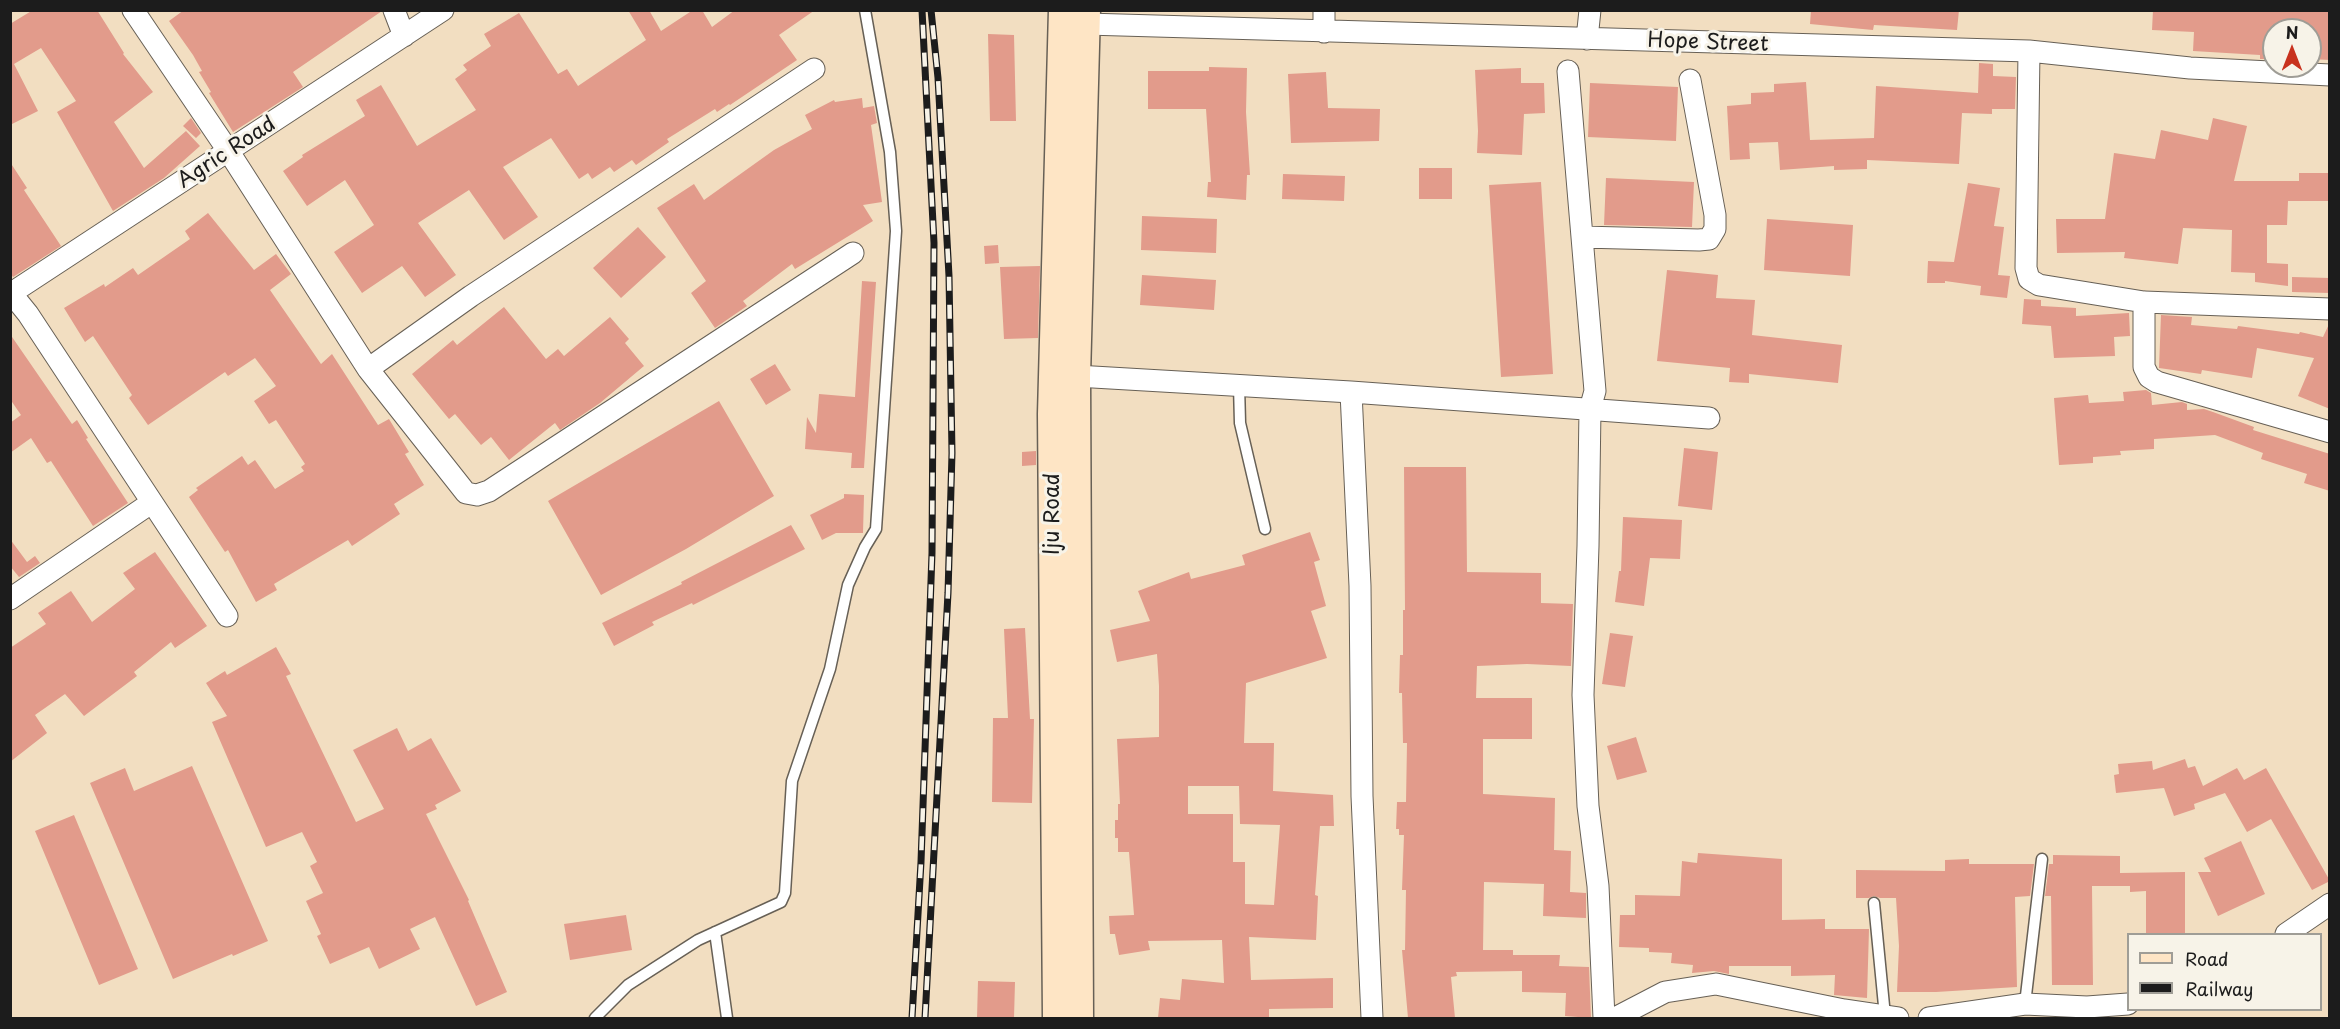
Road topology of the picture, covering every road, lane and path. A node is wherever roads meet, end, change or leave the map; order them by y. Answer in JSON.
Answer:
{"nodes":[{"id":1,"x":134,"y":10,"type":"edge"},
{"id":2,"x":394,"y":10,"type":"edge"},
{"id":3,"x":443,"y":10,"type":"edge"},
{"id":4,"x":865,"y":10,"type":"edge"},
{"id":5,"x":1324,"y":10,"type":"edge"},
{"id":6,"x":1590,"y":10,"type":"edge"},
{"id":7,"x":1078,"y":15,"type":"edge"},
{"id":8,"x":1324,"y":32,"type":"junction"},
{"id":9,"x":404,"y":36,"type":"junction"},
{"id":10,"x":1587,"y":39,"type":"junction"},
{"id":11,"x":2030,"y":51,"type":"junction"},
{"id":12,"x":814,"y":69,"type":"dead end"},
{"id":13,"x":1568,"y":71,"type":"dead end"},
{"id":14,"x":2330,"y":75,"type":"edge"},
{"id":15,"x":1690,"y":80,"type":"dead end"},
{"id":16,"x":230,"y":152,"type":"junction"},
{"id":17,"x":1582,"y":237,"type":"junction"},
{"id":18,"x":853,"y":253,"type":"dead end"},
{"id":19,"x":11,"y":294,"type":"edge"},
{"id":20,"x":2144,"y":302,"type":"junction"},
{"id":21,"x":2330,"y":309,"type":"edge"},
{"id":22,"x":368,"y":369,"type":"junction"},
{"id":23,"x":1076,"y":376,"type":"junction"},
{"id":24,"x":1239,"y":385,"type":"junction"},
{"id":25,"x":1350,"y":392,"type":"junction"},
{"id":26,"x":1590,"y":409,"type":"junction"},
{"id":27,"x":1709,"y":418,"type":"dead end"},
{"id":28,"x":2330,"y":432,"type":"edge"},
{"id":29,"x":151,"y":502,"type":"junction"},
{"id":30,"x":1265,"y":529,"type":"dead end"},
{"id":31,"x":10,"y":599,"type":"edge"},
{"id":32,"x":227,"y":616,"type":"dead end"},
{"id":33,"x":2042,"y":859,"type":"dead end"},
{"id":34,"x":1874,"y":903,"type":"dead end"},
{"id":35,"x":2330,"y":904,"type":"edge"},
{"id":36,"x":715,"y":932,"type":"junction"},
{"id":37,"x":2287,"y":933,"type":"edge"},
{"id":38,"x":2025,"y":1004,"type":"junction"},
{"id":39,"x":2127,"y":1004,"type":"edge"},
{"id":40,"x":1892,"y":1017,"type":"edge"},
{"id":41,"x":595,"y":1018,"type":"edge"},
{"id":42,"x":726,"y":1018,"type":"edge"},
{"id":43,"x":1057,"y":1018,"type":"edge"},
{"id":44,"x":1079,"y":1018,"type":"edge"},
{"id":45,"x":1372,"y":1018,"type":"edge"},
{"id":46,"x":1604,"y":1018,"type":"edge"},
{"id":47,"x":1615,"y":1018,"type":"edge"},
{"id":48,"x":1929,"y":1018,"type":"edge"}],
"edges":[{"from":1,"to":16,"type":"street"},
{"from":2,"to":9,"type":"street"},
{"from":3,"to":9,"type":"street","name":"Agric Road"},
{"from":4,"to":36,"type":"lane"},
{"from":5,"to":8,"type":"street"},
{"from":6,"to":10,"type":"street"},
{"from":7,"to":8,"type":"street","name":"Hope Street"},
{"from":7,"to":23,"type":"main road","name":"Iju Road"},
{"from":7,"to":43,"type":"main road","name":"Iju Road"},
{"from":8,"to":10,"type":"street","name":"Hope Street"},
{"from":9,"to":16,"type":"street","name":"Agric Road"},
{"from":10,"to":11,"type":"street","name":"Hope Street"},
{"from":11,"to":14,"type":"street","name":"Hope Street"},
{"from":11,"to":20,"type":"street"},
{"from":12,"to":22,"type":"street"},
{"from":13,"to":17,"type":"street"},
{"from":15,"to":17,"type":"street"},
{"from":16,"to":19,"type":"street","name":"Agric Road"},
{"from":16,"to":22,"type":"street"},
{"from":17,"to":26,"type":"street"},
{"from":18,"to":22,"type":"street"},
{"from":19,"to":29,"type":"street"},
{"from":20,"to":21,"type":"street"},
{"from":20,"to":28,"type":"street"},
{"from":23,"to":24,"type":"street"},
{"from":23,"to":44,"type":"main road","name":"Iju Road"},
{"from":24,"to":25,"type":"street"},
{"from":24,"to":30,"type":"lane"},
{"from":25,"to":26,"type":"street"},
{"from":25,"to":45,"type":"street"},
{"from":26,"to":27,"type":"street"},
{"from":26,"to":46,"type":"street"},
{"from":29,"to":31,"type":"street"},
{"from":29,"to":32,"type":"street"},
{"from":33,"to":38,"type":"lane"},
{"from":34,"to":40,"type":"lane"},
{"from":35,"to":37,"type":"street"},
{"from":36,"to":41,"type":"lane"},
{"from":36,"to":42,"type":"lane"},
{"from":38,"to":39,"type":"street"},
{"from":38,"to":48,"type":"street"},
{"from":40,"to":47,"type":"street"}]}
